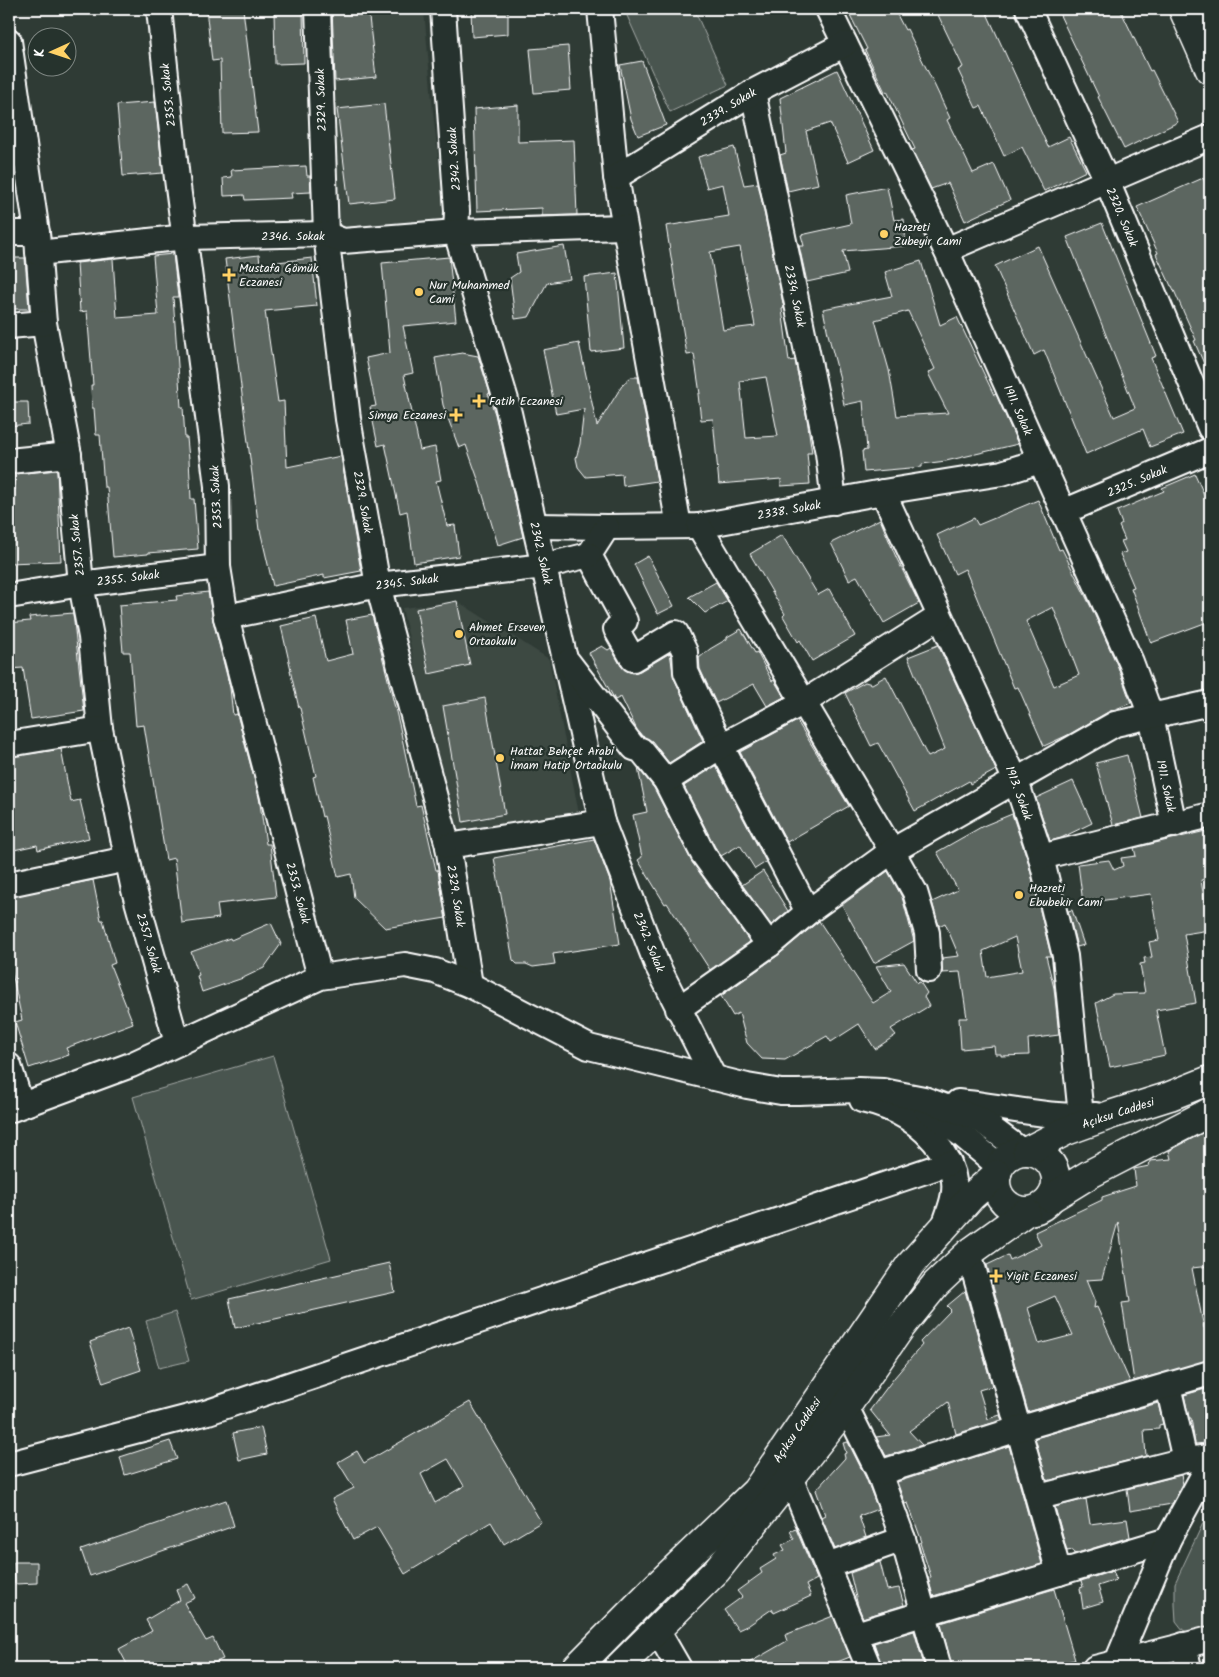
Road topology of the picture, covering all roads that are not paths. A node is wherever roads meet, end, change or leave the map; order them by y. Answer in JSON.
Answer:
{"nodes":[{"id":1,"x":159,"y":9,"type":"edge"},
{"id":2,"x":318,"y":9,"type":"edge"},
{"id":3,"x":443,"y":9,"type":"edge"},
{"id":4,"x":600,"y":9,"type":"edge"},
{"id":5,"x":828,"y":9,"type":"edge"},
{"id":6,"x":1028,"y":9,"type":"edge"},
{"id":7,"x":1183,"y":9,"type":"edge"},
{"id":8,"x":9,"y":41,"type":"edge"},
{"id":9,"x":845,"y":44,"type":"junction"},
{"id":10,"x":1210,"y":70,"type":"edge"},
{"id":11,"x":753,"y":92,"type":"junction"},
{"id":12,"x":1210,"y":137,"type":"edge"},
{"id":13,"x":616,"y":177,"type":"junction"},
{"id":14,"x":1108,"y":181,"type":"junction"},
{"id":15,"x":624,"y":227,"type":"junction"},
{"id":16,"x":456,"y":232,"type":"junction"},
{"id":17,"x":9,"y":233,"type":"edge"},
{"id":18,"x":36,"y":233,"type":"junction"},
{"id":19,"x":326,"y":234,"type":"junction"},
{"id":20,"x":186,"y":237,"type":"junction"},
{"id":21,"x":946,"y":250,"type":"junction"},
{"id":22,"x":44,"y":323,"type":"junction"},
{"id":23,"x":9,"y":326,"type":"edge"},
{"id":24,"x":1210,"y":428,"type":"edge"},
{"id":25,"x":1210,"y":450,"type":"edge"},
{"id":26,"x":69,"y":455,"type":"junction"},
{"id":27,"x":1040,"y":461,"type":"junction"},
{"id":28,"x":9,"y":462,"type":"edge"},
{"id":29,"x":882,"y":492,"type":"junction"},
{"id":30,"x":834,"y":502,"type":"junction"},
{"id":31,"x":1063,"y":512,"type":"junction"},
{"id":32,"x":535,"y":526,"type":"junction"},
{"id":33,"x":689,"y":526,"type":"junction"},
{"id":34,"x":607,"y":528,"type":"junction"},
{"id":35,"x":590,"y":555,"type":"junction"},
{"id":36,"x":544,"y":566,"type":"junction"},
{"id":37,"x":218,"y":567,"type":"junction"},
{"id":38,"x":81,"y":584,"type":"junction"},
{"id":39,"x":378,"y":586,"type":"junction"},
{"id":40,"x":9,"y":596,"type":"edge"},
{"id":41,"x":226,"y":617,"type":"junction"},
{"id":42,"x":940,"y":617,"type":"junction"},
{"id":43,"x":562,"y":654,"type":"junction"},
{"id":44,"x":804,"y":702,"type":"junction"},
{"id":45,"x":1210,"y":703,"type":"edge"},
{"id":46,"x":1150,"y":716,"type":"junction"},
{"id":47,"x":100,"y":729,"type":"junction"},
{"id":48,"x":9,"y":744,"type":"edge"},
{"id":49,"x":722,"y":746,"type":"junction"},
{"id":50,"x":666,"y":781,"type":"junction"},
{"id":51,"x":1016,"y":781,"type":"junction"},
{"id":52,"x":1210,"y":815,"type":"edge"},
{"id":53,"x":602,"y":822,"type":"junction"},
{"id":54,"x":1174,"y":825,"type":"junction"},
{"id":55,"x":448,"y":846,"type":"junction"},
{"id":56,"x":892,"y":851,"type":"junction"},
{"id":57,"x":1041,"y":857,"type":"junction"},
{"id":58,"x":127,"y":859,"type":"junction"},
{"id":59,"x":9,"y":884,"type":"edge"},
{"id":60,"x":808,"y":912,"type":"junction"},
{"id":61,"x":769,"y":945,"type":"junction"},
{"id":62,"x":929,"y":970,"type":"dead end"},
{"id":63,"x":320,"y":977,"type":"junction"},
{"id":64,"x":470,"y":985,"type":"junction"},
{"id":65,"x":678,"y":1009,"type":"junction"},
{"id":66,"x":177,"y":1043,"type":"junction"},
{"id":67,"x":9,"y":1066,"type":"edge"},
{"id":68,"x":714,"y":1078,"type":"junction"},
{"id":69,"x":1210,"y":1080,"type":"edge"},
{"id":70,"x":883,"y":1091,"type":"junction"},
{"id":71,"x":798,"y":1092,"type":"junction"},
{"id":72,"x":924,"y":1099,"type":"junction"},
{"id":73,"x":15,"y":1107,"type":"edge"},
{"id":74,"x":1210,"y":1112,"type":"edge"},
{"id":75,"x":1113,"y":1114,"type":"junction"},
{"id":76,"x":1081,"y":1116,"type":"junction"},
{"id":77,"x":1025,"y":1151,"type":"junction"},
{"id":78,"x":949,"y":1163,"type":"junction"},
{"id":79,"x":998,"y":1170,"type":"junction"},
{"id":80,"x":1051,"y":1198,"type":"junction"},
{"id":81,"x":1026,"y":1212,"type":"junction"},
{"id":82,"x":943,"y":1228,"type":"junction"},
{"id":83,"x":969,"y":1253,"type":"junction"},
{"id":84,"x":1210,"y":1372,"type":"edge"},
{"id":85,"x":1168,"y":1386,"type":"junction"},
{"id":86,"x":846,"y":1406,"type":"junction"},
{"id":87,"x":1018,"y":1429,"type":"junction"},
{"id":88,"x":1210,"y":1457,"type":"edge"},
{"id":89,"x":1185,"y":1460,"type":"junction"},
{"id":90,"x":1210,"y":1463,"type":"edge"},
{"id":91,"x":9,"y":1464,"type":"edge"},
{"id":92,"x":879,"y":1473,"type":"junction"},
{"id":93,"x":790,"y":1477,"type":"junction"},
{"id":94,"x":1039,"y":1498,"type":"junction"},
{"id":95,"x":903,"y":1539,"type":"junction"},
{"id":96,"x":1168,"y":1540,"type":"junction"},
{"id":97,"x":827,"y":1566,"type":"junction"},
{"id":98,"x":1059,"y":1572,"type":"junction"},
{"id":99,"x":924,"y":1614,"type":"junction"},
{"id":100,"x":657,"y":1630,"type":"junction"},
{"id":101,"x":856,"y":1634,"type":"junction"},
{"id":102,"x":1210,"y":1639,"type":"edge"},
{"id":103,"x":1184,"y":1645,"type":"junction"},
{"id":104,"x":1102,"y":1667,"type":"edge"},
{"id":105,"x":576,"y":1668,"type":"edge"},
{"id":106,"x":618,"y":1668,"type":"edge"},
{"id":107,"x":680,"y":1668,"type":"edge"},
{"id":108,"x":869,"y":1668,"type":"edge"},
{"id":109,"x":939,"y":1668,"type":"edge"},
{"id":110,"x":1189,"y":1668,"type":"edge"}],
"edges":[{"from":1,"to":20,"type":"street","name":"2353. Sokak"},
{"from":2,"to":19,"type":"street","name":"2329. Sokak"},
{"from":3,"to":16,"type":"street","name":"2342. Sokak"},
{"from":4,"to":13,"type":"street"},
{"from":5,"to":9,"type":"street","name":"1911. Sokak"},
{"from":6,"to":14,"type":"street","name":"2320. Sokak"},
{"from":7,"to":10,"type":"main road"},
{"from":8,"to":18,"type":"street","name":"2357. Sokak"},
{"from":9,"to":11,"type":"street","name":"2339. Sokak"},
{"from":9,"to":21,"type":"street","name":"1911. Sokak"},
{"from":11,"to":13,"type":"street","name":"2339. Sokak"},
{"from":11,"to":30,"type":"street","name":"2334. Sokak"},
{"from":12,"to":14,"type":"street"},
{"from":13,"to":15,"type":"street"},
{"from":14,"to":21,"type":"street"},
{"from":14,"to":24,"type":"street","name":"2320. Sokak"},
{"from":15,"to":16,"type":"street","name":"2346. Sokak"},
{"from":15,"to":33,"type":"street"},
{"from":16,"to":19,"type":"street","name":"2346. Sokak"},
{"from":16,"to":32,"type":"street","name":"2342. Sokak"},
{"from":17,"to":18,"type":"street"},
{"from":18,"to":20,"type":"street","name":"2346. Sokak"},
{"from":18,"to":22,"type":"street","name":"2357. Sokak"},
{"from":19,"to":20,"type":"street","name":"2346. Sokak"},
{"from":19,"to":39,"type":"street","name":"2329. Sokak"},
{"from":20,"to":37,"type":"street","name":"2353. Sokak"},
{"from":21,"to":27,"type":"street","name":"1911. Sokak"},
{"from":22,"to":23,"type":"street"},
{"from":22,"to":26,"type":"street","name":"2357. Sokak"},
{"from":25,"to":31,"type":"street","name":"2325. Sokak"},
{"from":26,"to":28,"type":"street"},
{"from":26,"to":38,"type":"street","name":"2357. Sokak"},
{"from":27,"to":29,"type":"street","name":"2338. Sokak"},
{"from":27,"to":31,"type":"street","name":"1911. Sokak"},
{"from":29,"to":30,"type":"street","name":"2338. Sokak"},
{"from":29,"to":42,"type":"street","name":"1913. Sokak"},
{"from":30,"to":33,"type":"street","name":"2338. Sokak"},
{"from":31,"to":46,"type":"street","name":"1911. Sokak"},
{"from":32,"to":34,"type":"street","name":"2338. Sokak"},
{"from":32,"to":36,"type":"street","name":"2342. Sokak"},
{"from":33,"to":34,"type":"street","name":"2338. Sokak"},
{"from":33,"to":44,"type":"street"},
{"from":34,"to":35,"type":"street"},
{"from":35,"to":36,"type":"street","name":"2345. Sokak"},
{"from":35,"to":49,"type":"street"},
{"from":36,"to":39,"type":"street","name":"2345. Sokak"},
{"from":36,"to":43,"type":"street","name":"2342. Sokak"},
{"from":37,"to":38,"type":"street","name":"2355. Sokak"},
{"from":37,"to":41,"type":"street","name":"2353. Sokak"},
{"from":38,"to":40,"type":"street","name":"2355. Sokak"},
{"from":38,"to":47,"type":"street","name":"2357. Sokak"},
{"from":39,"to":41,"type":"street","name":"2345. Sokak"},
{"from":39,"to":55,"type":"street","name":"2329. Sokak"},
{"from":41,"to":63,"type":"street","name":"2353. Sokak"},
{"from":42,"to":44,"type":"street"},
{"from":42,"to":51,"type":"street","name":"1913. Sokak"},
{"from":43,"to":50,"type":"street"},
{"from":43,"to":53,"type":"street","name":"2342. Sokak"},
{"from":44,"to":49,"type":"street"},
{"from":44,"to":56,"type":"street"},
{"from":45,"to":46,"type":"street"},
{"from":46,"to":51,"type":"street"},
{"from":46,"to":54,"type":"street","name":"1911. Sokak"},
{"from":47,"to":48,"type":"street"},
{"from":47,"to":58,"type":"street","name":"2357. Sokak"},
{"from":49,"to":50,"type":"street"},
{"from":49,"to":60,"type":"street"},
{"from":50,"to":61,"type":"street"},
{"from":51,"to":56,"type":"street"},
{"from":51,"to":57,"type":"street","name":"1913. Sokak"},
{"from":52,"to":54,"type":"street"},
{"from":53,"to":55,"type":"street"},
{"from":53,"to":65,"type":"street","name":"2342. Sokak"},
{"from":54,"to":57,"type":"street"},
{"from":55,"to":64,"type":"street","name":"2329. Sokak"},
{"from":56,"to":60,"type":"street"},
{"from":56,"to":62,"type":"street"},
{"from":57,"to":76,"type":"street","name":"1913. Sokak"},
{"from":58,"to":59,"type":"street"},
{"from":58,"to":66,"type":"street","name":"2357. Sokak"},
{"from":60,"to":61,"type":"street"},
{"from":61,"to":65,"type":"street"},
{"from":63,"to":64,"type":"street"},
{"from":63,"to":66,"type":"street"},
{"from":64,"to":68,"type":"street"},
{"from":65,"to":68,"type":"street","name":"2342. Sokak"},
{"from":66,"to":73,"type":"street"},
{"from":67,"to":73,"type":"street"},
{"from":68,"to":71,"type":"street"},
{"from":69,"to":75,"type":"main road","name":"Açıksu Caddesi"},
{"from":70,"to":71,"type":"street"},
{"from":70,"to":72,"type":"street"},
{"from":70,"to":79,"type":"street"},
{"from":71,"to":78,"type":"street"},
{"from":72,"to":76,"type":"street"},
{"from":72,"to":77,"type":"street"},
{"from":74,"to":80,"type":"main road"},
{"from":75,"to":76,"type":"street"},
{"from":75,"to":77,"type":"main road","name":"Açıksu Caddesi"},
{"from":77,"to":79,"type":"main road"},
{"from":77,"to":80,"type":"main road"},
{"from":78,"to":82,"type":"street"},
{"from":78,"to":91,"type":"street"},
{"from":79,"to":81,"type":"main road"},
{"from":79,"to":82,"type":"main road","name":"Açıksu Caddesi"},
{"from":80,"to":81,"type":"main road"},
{"from":81,"to":83,"type":"main road","name":"Açıksu Caddesi"},
{"from":82,"to":105,"type":"main road","name":"Açıksu Caddesi"},
{"from":83,"to":86,"type":"main road","name":"Açıksu Caddesi"},
{"from":83,"to":87,"type":"street"},
{"from":84,"to":85,"type":"street"},
{"from":85,"to":87,"type":"street"},
{"from":85,"to":89,"type":"street"},
{"from":86,"to":92,"type":"street"},
{"from":86,"to":93,"type":"main road","name":"Açıksu Caddesi"},
{"from":87,"to":92,"type":"street"},
{"from":87,"to":94,"type":"street"},
{"from":88,"to":89,"type":"street"},
{"from":89,"to":94,"type":"street"},
{"from":90,"to":96,"type":"street"},
{"from":92,"to":95,"type":"street"},
{"from":93,"to":97,"type":"street"},
{"from":93,"to":100,"type":"main road","name":"Açıksu Caddesi"},
{"from":94,"to":98,"type":"street"},
{"from":95,"to":97,"type":"street"},
{"from":95,"to":99,"type":"street"},
{"from":96,"to":98,"type":"street"},
{"from":96,"to":104,"type":"street"},
{"from":97,"to":101,"type":"street"},
{"from":98,"to":99,"type":"street"},
{"from":99,"to":101,"type":"street"},
{"from":99,"to":109,"type":"street"},
{"from":100,"to":106,"type":"main road","name":"Açıksu Caddesi"},
{"from":100,"to":107,"type":"street"},
{"from":101,"to":108,"type":"street"},
{"from":102,"to":103,"type":"street"},
{"from":103,"to":104,"type":"street"},
{"from":103,"to":110,"type":"street"}]}
